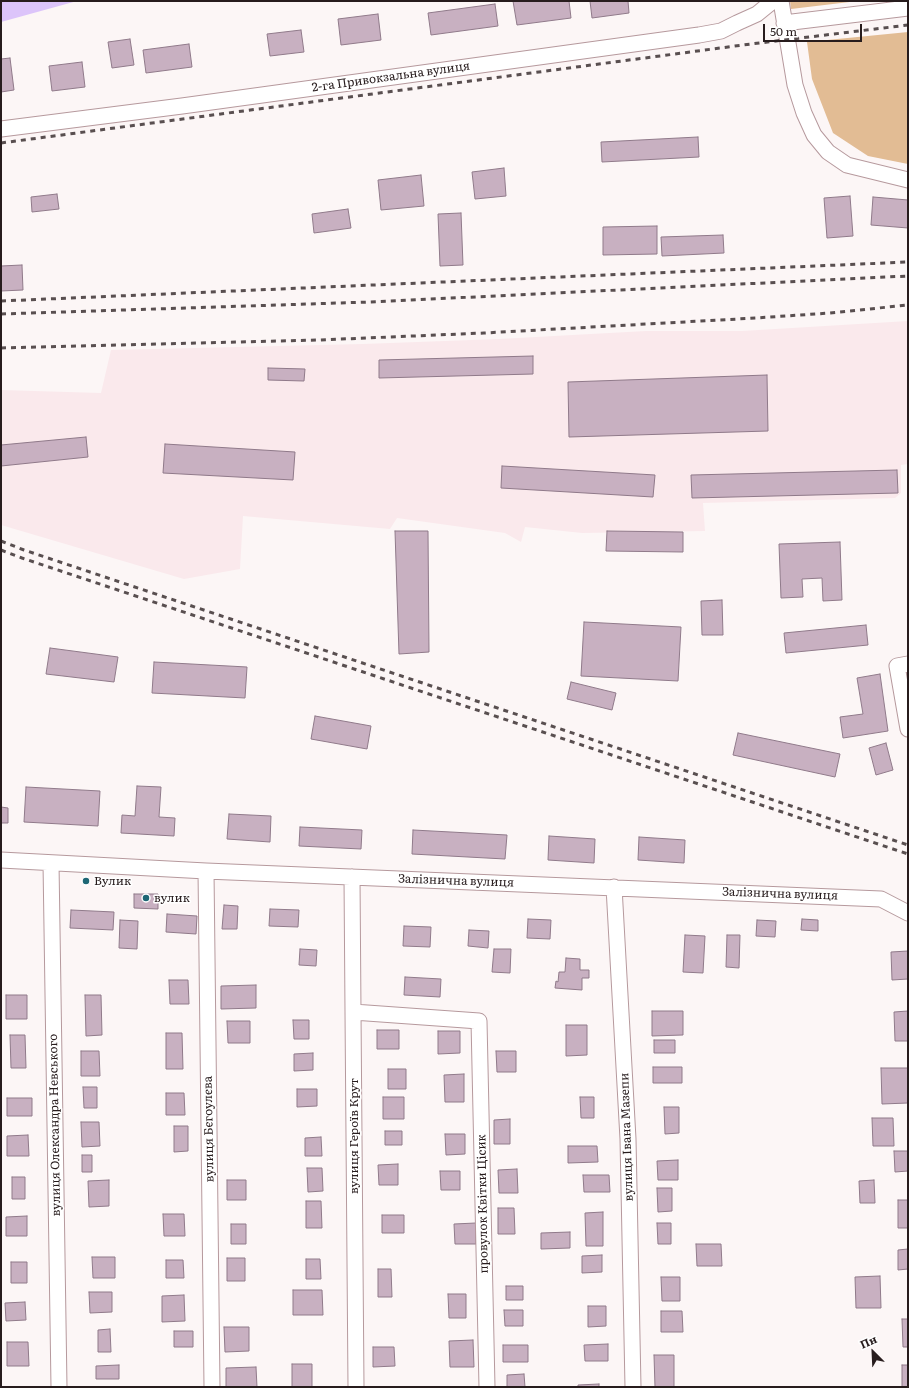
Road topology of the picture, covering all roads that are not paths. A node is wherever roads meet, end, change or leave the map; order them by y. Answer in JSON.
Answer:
{"nodes":[{"id":1,"x":773,"y":1,"type":"edge"},
{"id":2,"x":781,"y":1,"type":"edge"},
{"id":3,"x":908,"y":8,"type":"edge"},
{"id":4,"x":784,"y":23,"type":"junction"},
{"id":5,"x":1,"y":128,"type":"edge"},
{"id":6,"x":908,"y":180,"type":"edge"},
{"id":7,"x":908,"y":664,"type":"edge"},
{"id":8,"x":908,"y":729,"type":"edge"},
{"id":9,"x":1,"y":860,"type":"edge"},
{"id":10,"x":51,"y":863,"type":"junction"},
{"id":11,"x":206,"y":872,"type":"junction"},
{"id":12,"x":352,"y":877,"type":"junction"},
{"id":13,"x":614,"y":887,"type":"junction"},
{"id":14,"x":908,"y":913,"type":"edge"},
{"id":15,"x":353,"y":1012,"type":"junction"},
{"id":16,"x":59,"y":1387,"type":"edge"},
{"id":17,"x":212,"y":1387,"type":"edge"},
{"id":18,"x":356,"y":1387,"type":"edge"},
{"id":19,"x":487,"y":1387,"type":"edge"},
{"id":20,"x":633,"y":1387,"type":"edge"}],
"edges":[{"from":1,"to":5,"type":"street","name":"2-га Привокзальна вулиця"},
{"from":2,"to":4,"type":"street"},
{"from":3,"to":4,"type":"street"},
{"from":4,"to":6,"type":"street"},
{"from":7,"to":8,"type":"street"},
{"from":9,"to":10,"type":"street","name":"Залізнична вулиця"},
{"from":10,"to":11,"type":"street","name":"Залізнична вулиця"},
{"from":10,"to":16,"type":"street","name":"вулиця Олександра Невського"},
{"from":11,"to":12,"type":"street","name":"Залізнична вулиця"},
{"from":11,"to":17,"type":"street","name":"вулиця Бєгоулєва"},
{"from":12,"to":13,"type":"street","name":"Залізнична вулиця"},
{"from":12,"to":15,"type":"street","name":"вулиця Героїв Крут"},
{"from":13,"to":14,"type":"street","name":"Залізнична вулиця"},
{"from":13,"to":20,"type":"street","name":"вулиця Івана Мазепи"},
{"from":15,"to":18,"type":"street","name":"вулиця Героїв Крут"},
{"from":15,"to":19,"type":"street","name":"провулок Квітки Цісик"}]}
